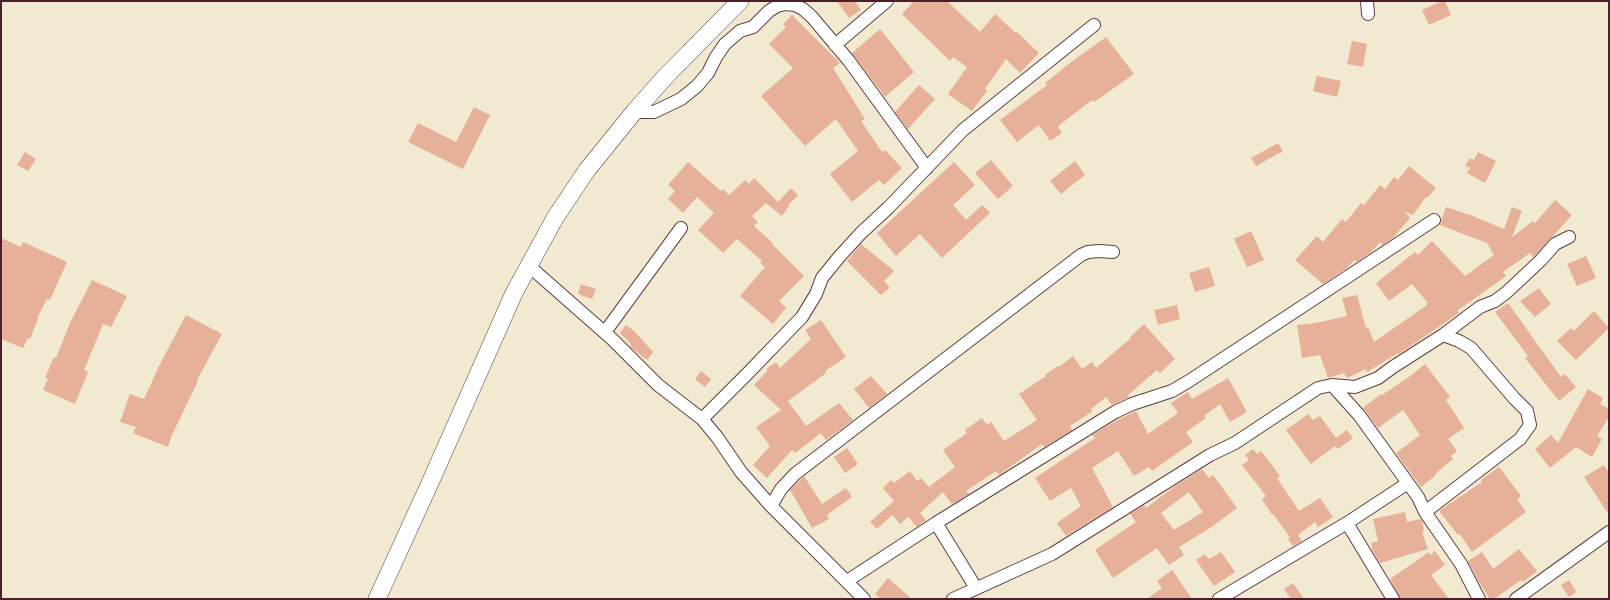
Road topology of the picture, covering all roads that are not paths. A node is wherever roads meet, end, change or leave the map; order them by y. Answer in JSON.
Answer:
{"nodes":[{"id":1,"x":740,"y":1,"type":"edge"},
{"id":2,"x":887,"y":1,"type":"edge"},
{"id":3,"x":1367,"y":1,"type":"edge"},
{"id":4,"x":1368,"y":14,"type":"dead end"},
{"id":5,"x":1094,"y":25,"type":"dead end"},
{"id":6,"x":835,"y":45,"type":"junction"},
{"id":7,"x":634,"y":112,"type":"junction"},
{"id":8,"x":927,"y":168,"type":"junction"},
{"id":9,"x":1434,"y":220,"type":"dead end"},
{"id":10,"x":681,"y":228,"type":"dead end"},
{"id":11,"x":1569,"y":237,"type":"dead end"},
{"id":12,"x":1113,"y":252,"type":"dead end"},
{"id":13,"x":529,"y":266,"type":"junction"},
{"id":14,"x":605,"y":332,"type":"junction"},
{"id":15,"x":1443,"y":334,"type":"junction"},
{"id":16,"x":1332,"y":385,"type":"junction"},
{"id":17,"x":702,"y":419,"type":"junction"},
{"id":18,"x":1408,"y":483,"type":"junction"},
{"id":19,"x":770,"y":506,"type":"junction"},
{"id":20,"x":1425,"y":512,"type":"junction"},
{"id":21,"x":936,"y":523,"type":"junction"},
{"id":22,"x":1347,"y":523,"type":"junction"},
{"id":23,"x":1609,"y":532,"type":"edge"},
{"id":24,"x":847,"y":581,"type":"junction"},
{"id":25,"x":976,"y":588,"type":"junction"},
{"id":26,"x":1224,"y":598,"type":"edge"},
{"id":27,"x":377,"y":599,"type":"edge"},
{"id":28,"x":864,"y":599,"type":"edge"},
{"id":29,"x":953,"y":599,"type":"edge"},
{"id":30,"x":1393,"y":599,"type":"edge"},
{"id":31,"x":1479,"y":599,"type":"edge"},
{"id":32,"x":1516,"y":599,"type":"edge"}],
"edges":[{"from":1,"to":7,"type":"main road"},
{"from":2,"to":6,"type":"street"},
{"from":3,"to":4,"type":"street"},
{"from":5,"to":8,"type":"street"},
{"from":6,"to":7,"type":"street"},
{"from":6,"to":8,"type":"street"},
{"from":7,"to":13,"type":"main road"},
{"from":8,"to":17,"type":"street"},
{"from":9,"to":21,"type":"street"},
{"from":10,"to":14,"type":"street"},
{"from":11,"to":15,"type":"street"},
{"from":12,"to":19,"type":"street"},
{"from":13,"to":14,"type":"street"},
{"from":13,"to":27,"type":"main road"},
{"from":14,"to":17,"type":"street"},
{"from":15,"to":16,"type":"street"},
{"from":15,"to":20,"type":"street"},
{"from":16,"to":18,"type":"street"},
{"from":16,"to":25,"type":"street"},
{"from":17,"to":19,"type":"street"},
{"from":18,"to":20,"type":"street"},
{"from":18,"to":22,"type":"street"},
{"from":19,"to":24,"type":"street"},
{"from":20,"to":31,"type":"street"},
{"from":21,"to":24,"type":"street"},
{"from":21,"to":25,"type":"street"},
{"from":22,"to":26,"type":"street"},
{"from":22,"to":30,"type":"street"},
{"from":23,"to":32,"type":"street"},
{"from":24,"to":28,"type":"street"},
{"from":25,"to":29,"type":"street"}]}
